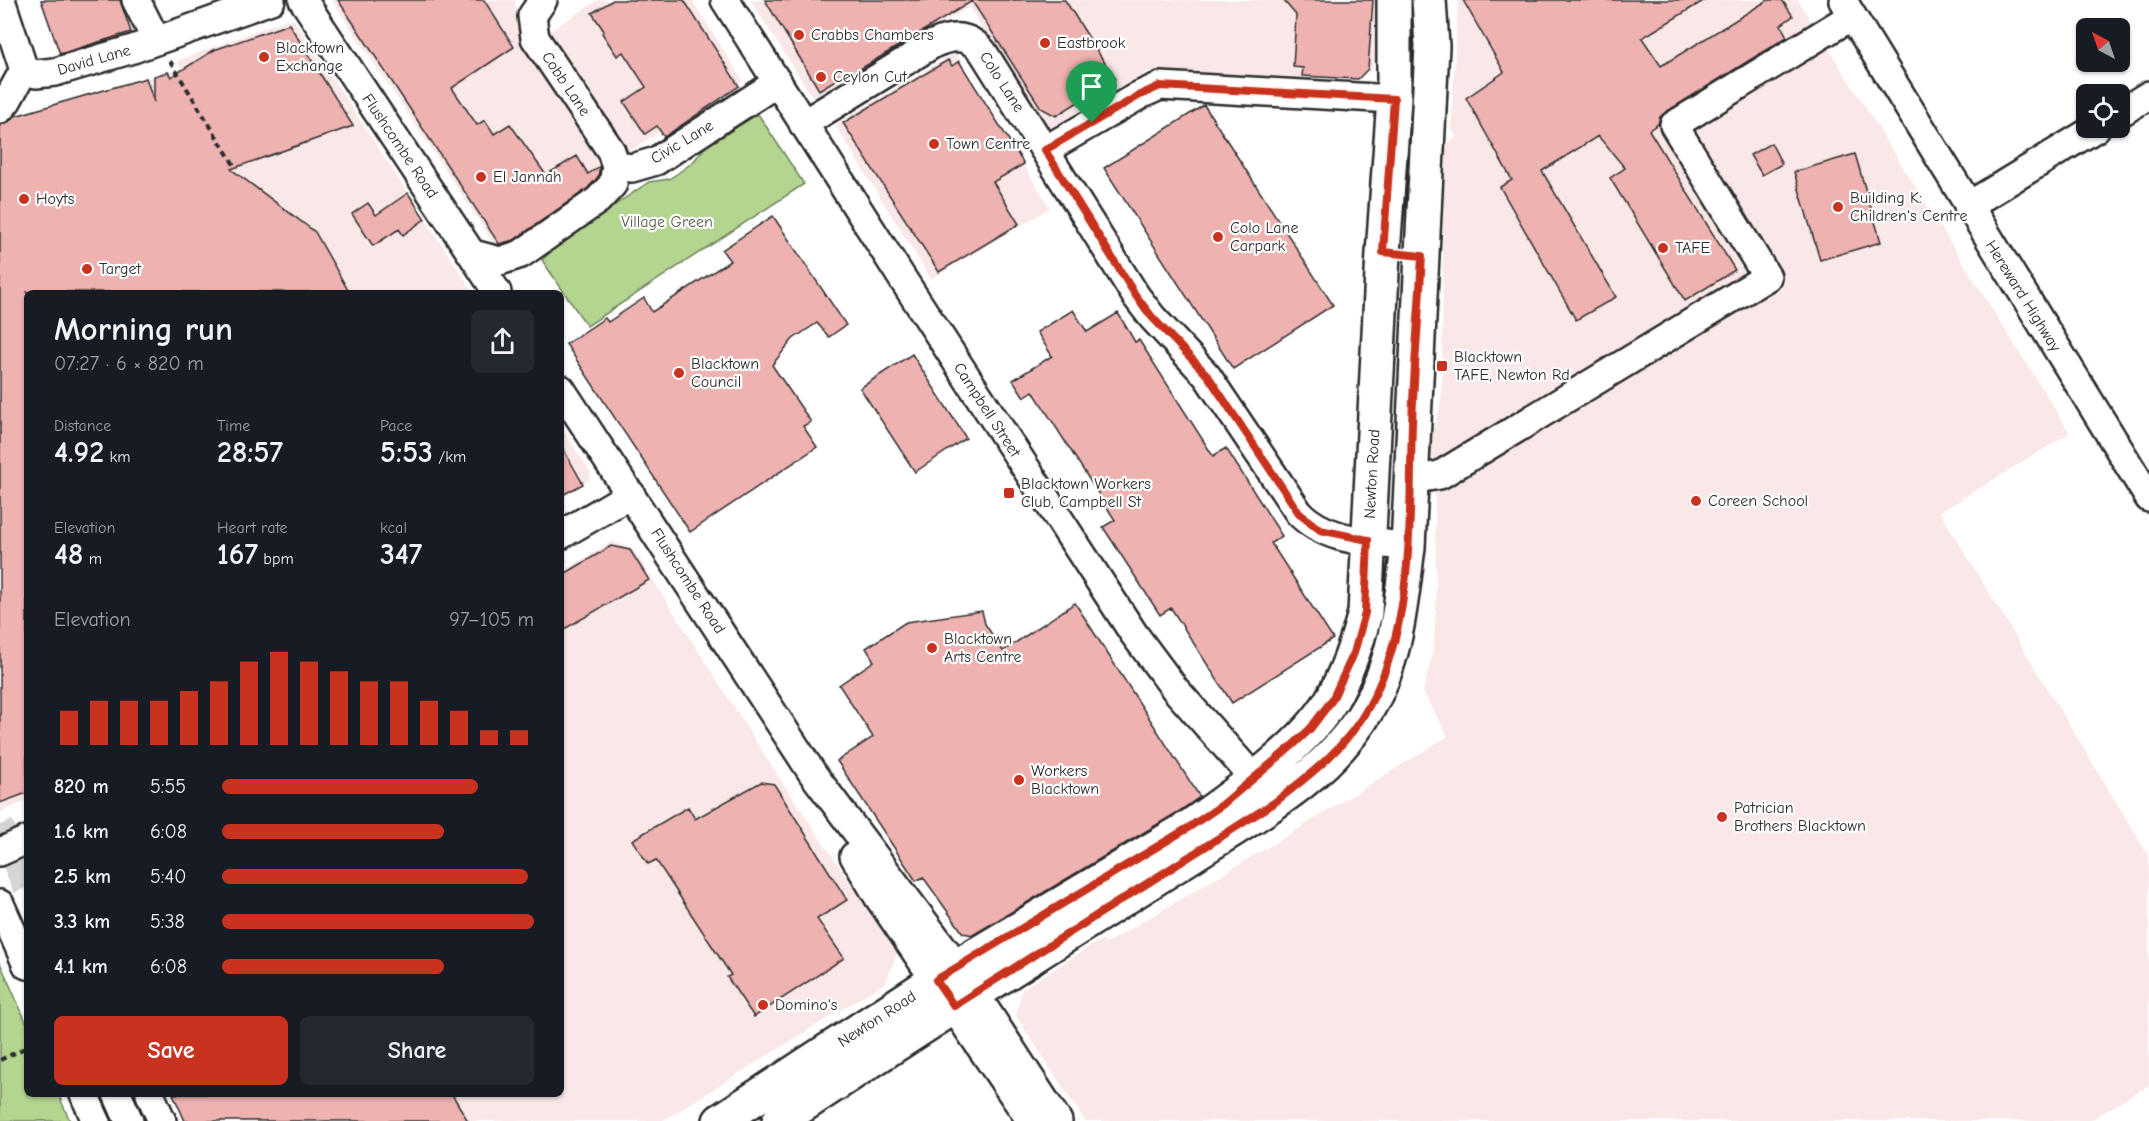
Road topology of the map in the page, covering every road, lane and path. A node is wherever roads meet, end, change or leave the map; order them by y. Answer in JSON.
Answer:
{"nodes":[{"id":1,"x":1,"y":0,"type":"edge"},
{"id":2,"x":136,"y":0,"type":"edge"},
{"id":3,"x":271,"y":0,"type":"edge"},
{"id":4,"x":303,"y":0,"type":"edge"},
{"id":5,"x":543,"y":0,"type":"edge"},
{"id":6,"x":725,"y":0,"type":"edge"},
{"id":7,"x":1394,"y":0,"type":"edge"},
{"id":8,"x":1430,"y":1,"type":"edge"},
{"id":9,"x":1847,"y":8,"type":"edge"},
{"id":10,"x":161,"y":48,"type":"junction"},
{"id":11,"x":24,"y":70,"type":"junction"},
{"id":12,"x":778,"y":82,"type":"junction"},
{"id":13,"x":2149,"y":95,"type":"edge"},
{"id":14,"x":1394,"y":99,"type":"junction"},
{"id":15,"x":2130,"y":107,"type":"edge"},
{"id":16,"x":0,"y":109,"type":"edge"},
{"id":17,"x":803,"y":124,"type":"junction"},
{"id":18,"x":2080,"y":138,"type":"edge"},
{"id":19,"x":1045,"y":150,"type":"junction"},
{"id":20,"x":616,"y":166,"type":"junction"},
{"id":21,"x":236,"y":168,"type":"dead end"},
{"id":22,"x":1968,"y":206,"type":"junction"},
{"id":23,"x":1383,"y":252,"type":"junction"},
{"id":24,"x":473,"y":254,"type":"junction"},
{"id":25,"x":1422,"y":256,"type":"junction"},
{"id":26,"x":496,"y":290,"type":"edge"},
{"id":27,"x":564,"y":394,"type":"edge"},
{"id":28,"x":1410,"y":480,"type":"junction"},
{"id":29,"x":2147,"y":491,"type":"edge"},
{"id":30,"x":631,"y":494,"type":"junction"},
{"id":31,"x":564,"y":533,"type":"edge"},
{"id":32,"x":1368,"y":540,"type":"junction"},
{"id":33,"x":1408,"y":546,"type":"junction"},
{"id":34,"x":1255,"y":777,"type":"junction"},
{"id":35,"x":1274,"y":803,"type":"junction"},
{"id":36,"x":24,"y":841,"type":"edge"},
{"id":37,"x":0,"y":852,"type":"edge"},
{"id":38,"x":0,"y":904,"type":"edge"},
{"id":39,"x":24,"y":958,"type":"edge"},
{"id":40,"x":955,"y":987,"type":"junction"},
{"id":41,"x":24,"y":1048,"type":"edge"},
{"id":42,"x":0,"y":1060,"type":"edge"},
{"id":43,"x":85,"y":1097,"type":"edge"},
{"id":44,"x":118,"y":1097,"type":"edge"},
{"id":45,"x":151,"y":1097,"type":"edge"},
{"id":46,"x":96,"y":1121,"type":"edge"},
{"id":47,"x":129,"y":1121,"type":"edge"},
{"id":48,"x":162,"y":1121,"type":"edge"},
{"id":49,"x":720,"y":1121,"type":"edge"},
{"id":50,"x":778,"y":1121,"type":"edge"},
{"id":51,"x":1031,"y":1121,"type":"edge"},
{"id":52,"x":1058,"y":1121,"type":"edge"}],
"edges":[{"from":1,"to":11,"type":"street"},
{"from":2,"to":10,"type":"street"},
{"from":3,"to":10,"type":"street","name":"David Lane"},
{"from":4,"to":24,"type":"street","name":"Flushcombe Road"},
{"from":5,"to":20,"type":"street","name":"Cobb Lane"},
{"from":6,"to":12,"type":"street","name":"Campbell Street"},
{"from":7,"to":14,"type":"main road","name":"Newton Road"},
{"from":8,"to":25,"type":"main road","name":"Newton Road"},
{"from":9,"to":22,"type":"street","name":"Hereward Highway"},
{"from":9,"to":28,"type":"street"},
{"from":10,"to":11,"type":"street","name":"David Lane"},
{"from":10,"to":21,"type":"path"},
{"from":11,"to":16,"type":"street"},
{"from":12,"to":17,"type":"street","name":"Campbell Street"},
{"from":12,"to":20,"type":"street","name":"Civic Lane"},
{"from":13,"to":15,"type":"street"},
{"from":14,"to":19,"type":"street"},
{"from":14,"to":23,"type":"main road","name":"Newton Road"},
{"from":17,"to":19,"type":"street","name":"Colo Lane"},
{"from":17,"to":34,"type":"street","name":"Campbell Street"},
{"from":18,"to":22,"type":"street"},
{"from":19,"to":32,"type":"street","name":"Colo Lane"},
{"from":20,"to":24,"type":"street"},
{"from":22,"to":29,"type":"street","name":"Hereward Highway"},
{"from":23,"to":25,"type":"main road"},
{"from":23,"to":32,"type":"main road","name":"Newton Road"},
{"from":24,"to":26,"type":"street","name":"Flushcombe Road"},
{"from":25,"to":28,"type":"main road","name":"Newton Road"},
{"from":27,"to":30,"type":"street","name":"Flushcombe Road"},
{"from":28,"to":33,"type":"main road","name":"Newton Road"},
{"from":30,"to":31,"type":"street"},
{"from":30,"to":40,"type":"street","name":"Flushcombe Road"},
{"from":32,"to":33,"type":"street","name":"Colo Lane"},
{"from":32,"to":34,"type":"main road","name":"Newton Road"},
{"from":33,"to":35,"type":"main road","name":"Newton Road"},
{"from":34,"to":35,"type":"street","name":"Campbell Street"},
{"from":34,"to":40,"type":"main road","name":"Newton Road"},
{"from":35,"to":40,"type":"main road","name":"Newton Road"},
{"from":36,"to":37,"type":"street"},
{"from":38,"to":39,"type":"street"},
{"from":40,"to":49,"type":"main road","name":"Newton Road"},
{"from":40,"to":50,"type":"main road","name":"Newton Road"},
{"from":40,"to":51,"type":"street","name":"Flushcombe Road"},
{"from":40,"to":52,"type":"street","name":"Flushcombe Road"},
{"from":41,"to":42,"type":"path"},
{"from":43,"to":46,"type":"street"},
{"from":44,"to":47,"type":"street"},
{"from":45,"to":48,"type":"street"}]}
